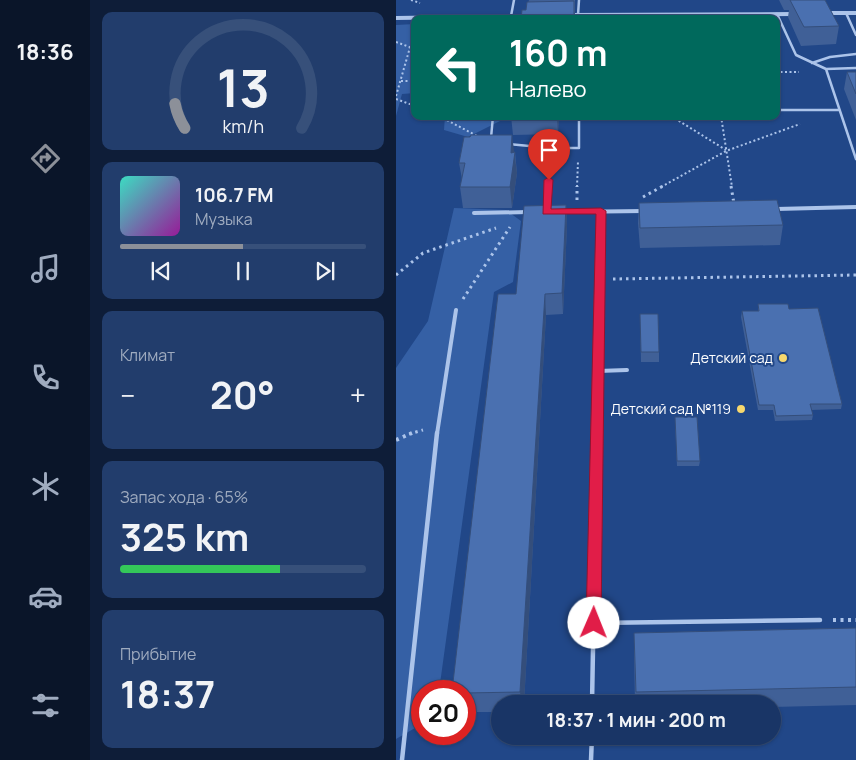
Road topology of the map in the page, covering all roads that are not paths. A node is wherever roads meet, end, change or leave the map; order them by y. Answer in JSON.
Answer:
{"nodes":[{"id":1,"x":514,"y":0,"type":"edge"},
{"id":2,"x":579,"y":0,"type":"edge"},
{"id":3,"x":846,"y":13,"type":"junction"},
{"id":4,"x":856,"y":13,"type":"edge"},
{"id":5,"x":777,"y":14,"type":"joint"},
{"id":6,"x":796,"y":14,"type":"edge"},
{"id":7,"x":816,"y":14,"type":"edge"},
{"id":8,"x":511,"y":15,"type":"edge"},
{"id":9,"x":568,"y":15,"type":"edge"},
{"id":10,"x":578,"y":15,"type":"joint"},
{"id":11,"x":724,"y":15,"type":"edge"},
{"id":12,"x":396,"y":18,"type":"edge"},
{"id":13,"x":411,"y":18,"type":"edge"},
{"id":14,"x":780,"y":21,"type":"edge"},
{"id":15,"x":856,"y":35,"type":"edge"},
{"id":16,"x":856,"y":54,"type":"edge"},
{"id":17,"x":812,"y":63,"type":"junction"},
{"id":18,"x":826,"y":68,"type":"junction"},
{"id":19,"x":856,"y":68,"type":"edge"},
{"id":20,"x":780,"y":110,"type":"edge"},
{"id":21,"x":839,"y":110,"type":"junction"},
{"id":22,"x":493,"y":120,"type":"edge"},
{"id":23,"x":580,"y":120,"type":"edge"},
{"id":24,"x":491,"y":143,"type":"edge"},
{"id":25,"x":501,"y":144,"type":"edge"},
{"id":26,"x":551,"y":148,"type":"junction"},
{"id":27,"x":856,"y":158,"type":"edge"},
{"id":28,"x":856,"y":207,"type":"edge"},
{"id":29,"x":772,"y":209,"type":"edge"},
{"id":30,"x":601,"y":211,"type":"junction"},
{"id":31,"x":648,"y":211,"type":"edge"},
{"id":32,"x":538,"y":212,"type":"edge"},
{"id":33,"x":577,"y":212,"type":"joint"},
{"id":34,"x":474,"y":214,"type":"dead end"},
{"id":35,"x":456,"y":310,"type":"road end"},
{"id":36,"x":627,"y":370,"type":"dead end"},
{"id":37,"x":598,"y":371,"type":"junction"},
{"id":38,"x":820,"y":620,"type":"road end"},
{"id":39,"x":594,"y":623,"type":"junction"},
{"id":40,"x":592,"y":695,"type":"edge"},
{"id":41,"x":592,"y":745,"type":"edge"},
{"id":42,"x":402,"y":760,"type":"edge"},
{"id":43,"x":591,"y":760,"type":"edge"}],
"edges":[{"from":1,"to":8,"type":"lane"},
{"from":2,"to":10,"type":"lane"},
{"from":3,"to":4,"type":"street"},
{"from":3,"to":7,"type":"street"},
{"from":3,"to":15,"type":"lane"},
{"from":5,"to":6,"type":"street"},
{"from":5,"to":11,"type":"street"},
{"from":9,"to":10,"type":"street"},
{"from":12,"to":13,"type":"street"},
{"from":14,"to":17,"type":"lane"},
{"from":16,"to":17,"type":"lane"},
{"from":17,"to":18,"type":"lane"},
{"from":18,"to":19,"type":"lane"},
{"from":18,"to":21,"type":"lane"},
{"from":20,"to":21,"type":"lane"},
{"from":21,"to":27,"type":"lane"},
{"from":22,"to":24,"type":"lane"},
{"from":23,"to":26,"type":"lane"},
{"from":25,"to":26,"type":"lane"},
{"from":26,"to":33,"type":"lane"},
{"from":28,"to":29,"type":"lane"},
{"from":30,"to":31,"type":"lane"},
{"from":30,"to":33,"type":"lane"},
{"from":30,"to":37,"type":"lane"},
{"from":32,"to":34,"type":"lane"},
{"from":35,"to":42,"type":"lane"},
{"from":36,"to":37,"type":"lane"},
{"from":37,"to":39,"type":"lane"},
{"from":38,"to":39,"type":"lane"},
{"from":39,"to":40,"type":"lane"},
{"from":41,"to":43,"type":"lane"}]}
